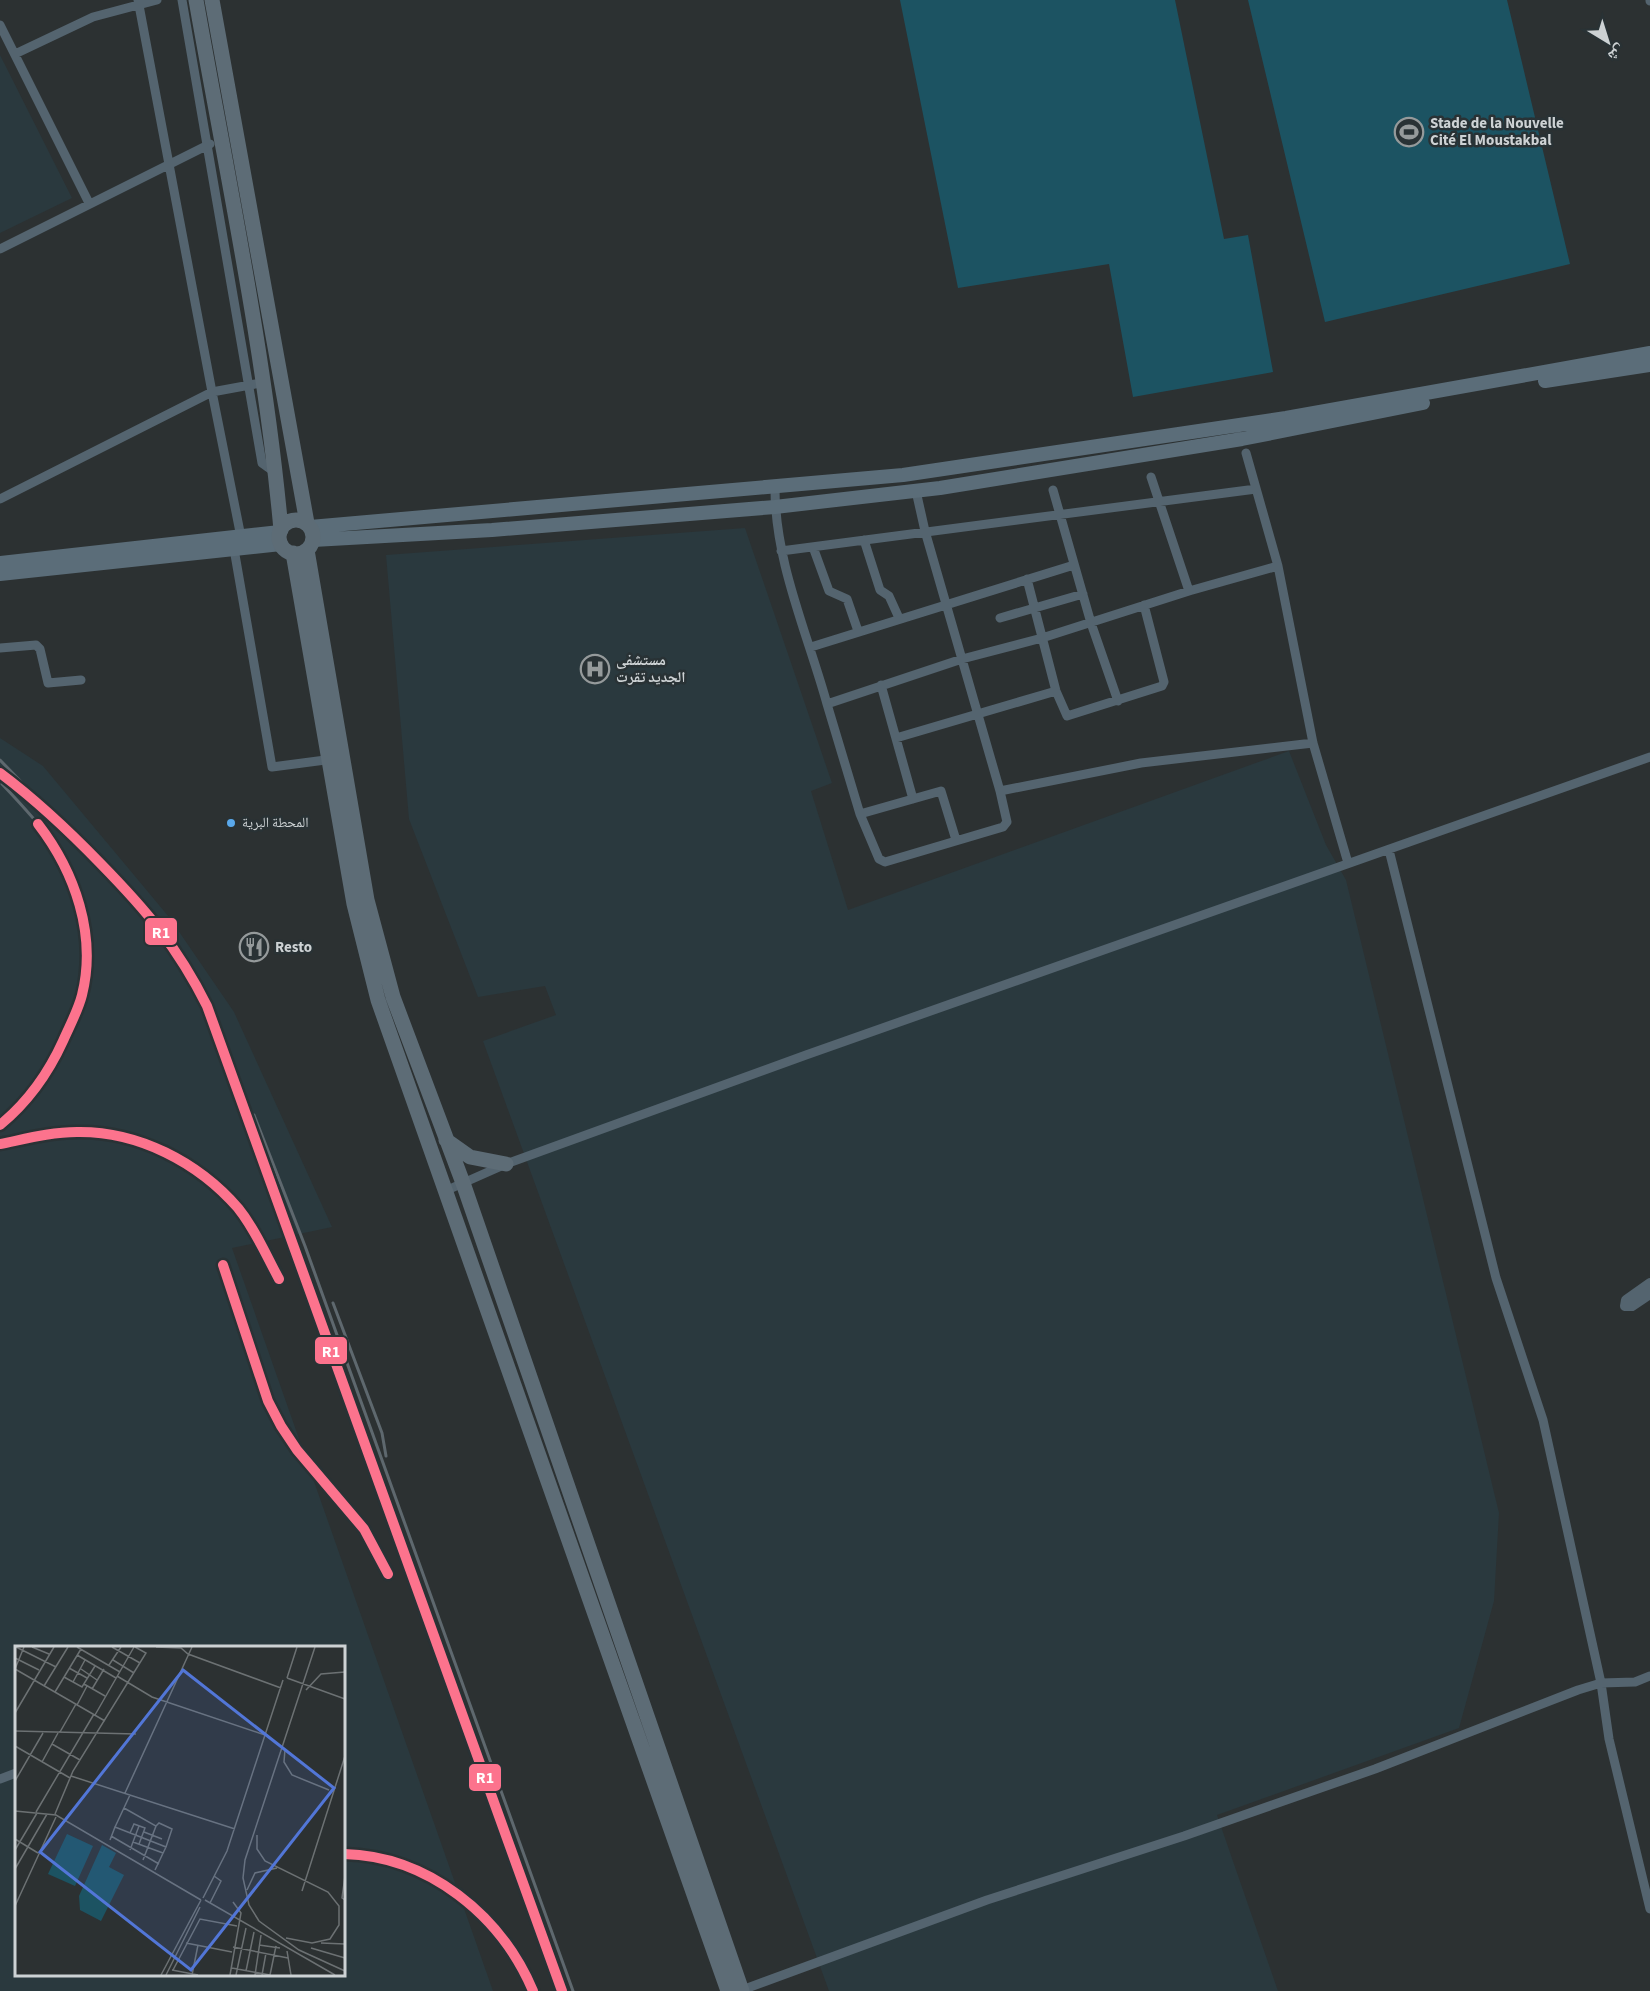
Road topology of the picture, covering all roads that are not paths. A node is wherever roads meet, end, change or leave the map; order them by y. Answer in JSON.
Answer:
{"nodes":[{"id":1,"x":157,"y":0,"type":"edge"},
{"id":2,"x":182,"y":0,"type":"edge"},
{"id":3,"x":196,"y":0,"type":"edge"},
{"id":4,"x":212,"y":0,"type":"edge"},
{"id":5,"x":139,"y":2,"type":"edge"},
{"id":6,"x":0,"y":25,"type":"edge"},
{"id":7,"x":15,"y":54,"type":"junction"},
{"id":8,"x":214,"y":143,"type":"junction"},
{"id":9,"x":168,"y":164,"type":"junction"},
{"id":10,"x":89,"y":203,"type":"junction"},
{"id":11,"x":0,"y":249,"type":"edge"},
{"id":12,"x":1650,"y":353,"type":"edge"},
{"id":13,"x":1650,"y":365,"type":"edge"},
{"id":14,"x":255,"y":385,"type":"junction"},
{"id":15,"x":212,"y":392,"type":"junction"},
{"id":16,"x":1372,"y":410,"type":"junction"},
{"id":17,"x":1287,"y":424,"type":"junction"},
{"id":18,"x":1246,"y":453,"type":"dead end"},
{"id":19,"x":1151,"y":477,"type":"dead end"},
{"id":20,"x":775,"y":485,"type":"junction"},
{"id":21,"x":1256,"y":489,"type":"junction"},
{"id":22,"x":1053,"y":490,"type":"dead end"},
{"id":23,"x":916,"y":491,"type":"junction"},
{"id":24,"x":0,"y":499,"type":"edge"},
{"id":25,"x":1159,"y":501,"type":"junction"},
{"id":26,"x":775,"y":507,"type":"junction"},
{"id":27,"x":1059,"y":514,"type":"junction"},
{"id":28,"x":925,"y":531,"type":"junction"},
{"id":29,"x":297,"y":537,"type":"junction"},
{"id":30,"x":864,"y":540,"type":"junction"},
{"id":31,"x":237,"y":543,"type":"junction"},
{"id":32,"x":813,"y":547,"type":"junction"},
{"id":33,"x":781,"y":551,"type":"junction"},
{"id":34,"x":156,"y":552,"type":"junction"},
{"id":35,"x":0,"y":563,"type":"edge"},
{"id":36,"x":1074,"y":565,"type":"junction"},
{"id":37,"x":1278,"y":566,"type":"junction"},
{"id":38,"x":0,"y":574,"type":"edge"},
{"id":39,"x":1027,"y":579,"type":"junction"},
{"id":40,"x":1189,"y":591,"type":"junction"},
{"id":41,"x":1083,"y":594,"type":"junction"},
{"id":42,"x":946,"y":603,"type":"junction"},
{"id":43,"x":1144,"y":605,"type":"junction"},
{"id":44,"x":1035,"y":609,"type":"junction"},
{"id":45,"x":898,"y":618,"type":"junction"},
{"id":46,"x":1000,"y":618,"type":"dead end"},
{"id":47,"x":1092,"y":623,"type":"junction"},
{"id":48,"x":858,"y":631,"type":"junction"},
{"id":49,"x":1042,"y":638,"type":"junction"},
{"id":50,"x":810,"y":647,"type":"junction"},
{"id":51,"x":0,"y":648,"type":"edge"},
{"id":52,"x":962,"y":659,"type":"junction"},
{"id":53,"x":81,"y":680,"type":"dead end"},
{"id":54,"x":881,"y":685,"type":"junction"},
{"id":55,"x":1056,"y":691,"type":"junction"},
{"id":56,"x":1118,"y":701,"type":"junction"},
{"id":57,"x":827,"y":704,"type":"junction"},
{"id":58,"x":978,"y":712,"type":"junction"},
{"id":59,"x":896,"y":738,"type":"junction"},
{"id":60,"x":1313,"y":743,"type":"junction"},
{"id":61,"x":1650,"y":757,"type":"edge"},
{"id":62,"x":336,"y":758,"type":"junction"},
{"id":63,"x":1000,"y":791,"type":"junction"},
{"id":64,"x":913,"y":799,"type":"junction"},
{"id":65,"x":860,"y":814,"type":"junction"},
{"id":66,"x":956,"y":840,"type":"junction"},
{"id":67,"x":1389,"y":850,"type":"junction"},
{"id":68,"x":1348,"y":863,"type":"junction"},
{"id":69,"x":445,"y":1139,"type":"junction"},
{"id":70,"x":506,"y":1164,"type":"junction"},
{"id":71,"x":463,"y":1183,"type":"junction"},
{"id":72,"x":445,"y":1191,"type":"junction"},
{"id":73,"x":1650,"y":1283,"type":"edge"},
{"id":74,"x":1650,"y":1294,"type":"edge"},
{"id":75,"x":535,"y":1420,"type":"junction"},
{"id":76,"x":1650,"y":1676,"type":"edge"},
{"id":77,"x":1601,"y":1683,"type":"junction"},
{"id":78,"x":15,"y":1773,"type":"edge"},
{"id":79,"x":0,"y":1779,"type":"edge"},
{"id":80,"x":1650,"y":1909,"type":"edge"},
{"id":81,"x":737,"y":1990,"type":"edge"}],
"edges":[{"from":1,"to":5,"type":"street"},
{"from":2,"to":8,"type":"street"},
{"from":3,"to":8,"type":"highway"},
{"from":4,"to":29,"type":"highway"},
{"from":5,"to":7,"type":"street"},
{"from":5,"to":9,"type":"street"},
{"from":6,"to":7,"type":"street"},
{"from":7,"to":10,"type":"street"},
{"from":8,"to":9,"type":"street"},
{"from":8,"to":14,"type":"highway"},
{"from":9,"to":10,"type":"street"},
{"from":9,"to":15,"type":"street"},
{"from":10,"to":11,"type":"street"},
{"from":12,"to":16,"type":"main road"},
{"from":13,"to":16,"type":"main road"},
{"from":14,"to":15,"type":"street"},
{"from":14,"to":29,"type":"highway"},
{"from":15,"to":24,"type":"street"},
{"from":15,"to":31,"type":"street"},
{"from":16,"to":17,"type":"main road"},
{"from":17,"to":20,"type":"main road"},
{"from":17,"to":23,"type":"main road"},
{"from":18,"to":21,"type":"street"},
{"from":19,"to":25,"type":"street"},
{"from":20,"to":26,"type":"street"},
{"from":20,"to":29,"type":"main road"},
{"from":21,"to":25,"type":"street"},
{"from":21,"to":37,"type":"street"},
{"from":22,"to":27,"type":"street"},
{"from":23,"to":26,"type":"main road"},
{"from":23,"to":28,"type":"street"},
{"from":25,"to":27,"type":"street"},
{"from":25,"to":40,"type":"street"},
{"from":26,"to":29,"type":"main road"},
{"from":26,"to":33,"type":"street"},
{"from":27,"to":28,"type":"street"},
{"from":27,"to":36,"type":"street"},
{"from":28,"to":30,"type":"street"},
{"from":28,"to":42,"type":"street"},
{"from":29,"to":31,"type":"main road"},
{"from":29,"to":62,"type":"highway"},
{"from":30,"to":32,"type":"street"},
{"from":30,"to":45,"type":"street"},
{"from":31,"to":34,"type":"main road"},
{"from":31,"to":62,"type":"street"},
{"from":32,"to":33,"type":"street"},
{"from":32,"to":48,"type":"street"},
{"from":33,"to":50,"type":"street"},
{"from":34,"to":35,"type":"main road"},
{"from":34,"to":38,"type":"main road"},
{"from":36,"to":39,"type":"street"},
{"from":36,"to":41,"type":"street"},
{"from":37,"to":40,"type":"street"},
{"from":37,"to":60,"type":"street"},
{"from":39,"to":42,"type":"street"},
{"from":39,"to":44,"type":"street"},
{"from":40,"to":43,"type":"street"},
{"from":41,"to":44,"type":"street"},
{"from":41,"to":47,"type":"street"},
{"from":42,"to":45,"type":"street"},
{"from":42,"to":52,"type":"street"},
{"from":43,"to":47,"type":"street"},
{"from":43,"to":56,"type":"street"},
{"from":44,"to":46,"type":"street"},
{"from":44,"to":49,"type":"street"},
{"from":45,"to":48,"type":"street"},
{"from":47,"to":49,"type":"street"},
{"from":47,"to":56,"type":"street"},
{"from":48,"to":50,"type":"street"},
{"from":49,"to":52,"type":"street"},
{"from":49,"to":55,"type":"street"},
{"from":50,"to":57,"type":"street"},
{"from":51,"to":53,"type":"street"},
{"from":52,"to":54,"type":"street"},
{"from":52,"to":58,"type":"street"},
{"from":54,"to":57,"type":"street"},
{"from":54,"to":59,"type":"street"},
{"from":55,"to":56,"type":"street"},
{"from":55,"to":58,"type":"street"},
{"from":57,"to":65,"type":"street"},
{"from":58,"to":59,"type":"street"},
{"from":58,"to":63,"type":"street"},
{"from":59,"to":64,"type":"street"},
{"from":60,"to":63,"type":"street"},
{"from":60,"to":68,"type":"street"},
{"from":61,"to":67,"type":"street"},
{"from":62,"to":69,"type":"highway"},
{"from":62,"to":72,"type":"highway"},
{"from":63,"to":66,"type":"street"},
{"from":64,"to":65,"type":"street"},
{"from":64,"to":66,"type":"street"},
{"from":65,"to":66,"type":"street"},
{"from":67,"to":68,"type":"street"},
{"from":67,"to":77,"type":"street"},
{"from":68,"to":70,"type":"street"},
{"from":69,"to":70,"type":"highway"},
{"from":69,"to":71,"type":"highway"},
{"from":70,"to":71,"type":"street"},
{"from":71,"to":72,"type":"street"},
{"from":71,"to":75,"type":"highway"},
{"from":72,"to":75,"type":"highway"},
{"from":73,"to":74,"type":"street"},
{"from":75,"to":81,"type":"highway"},
{"from":76,"to":77,"type":"street"},
{"from":77,"to":80,"type":"street"},
{"from":77,"to":81,"type":"street"},
{"from":78,"to":79,"type":"street"}]}
